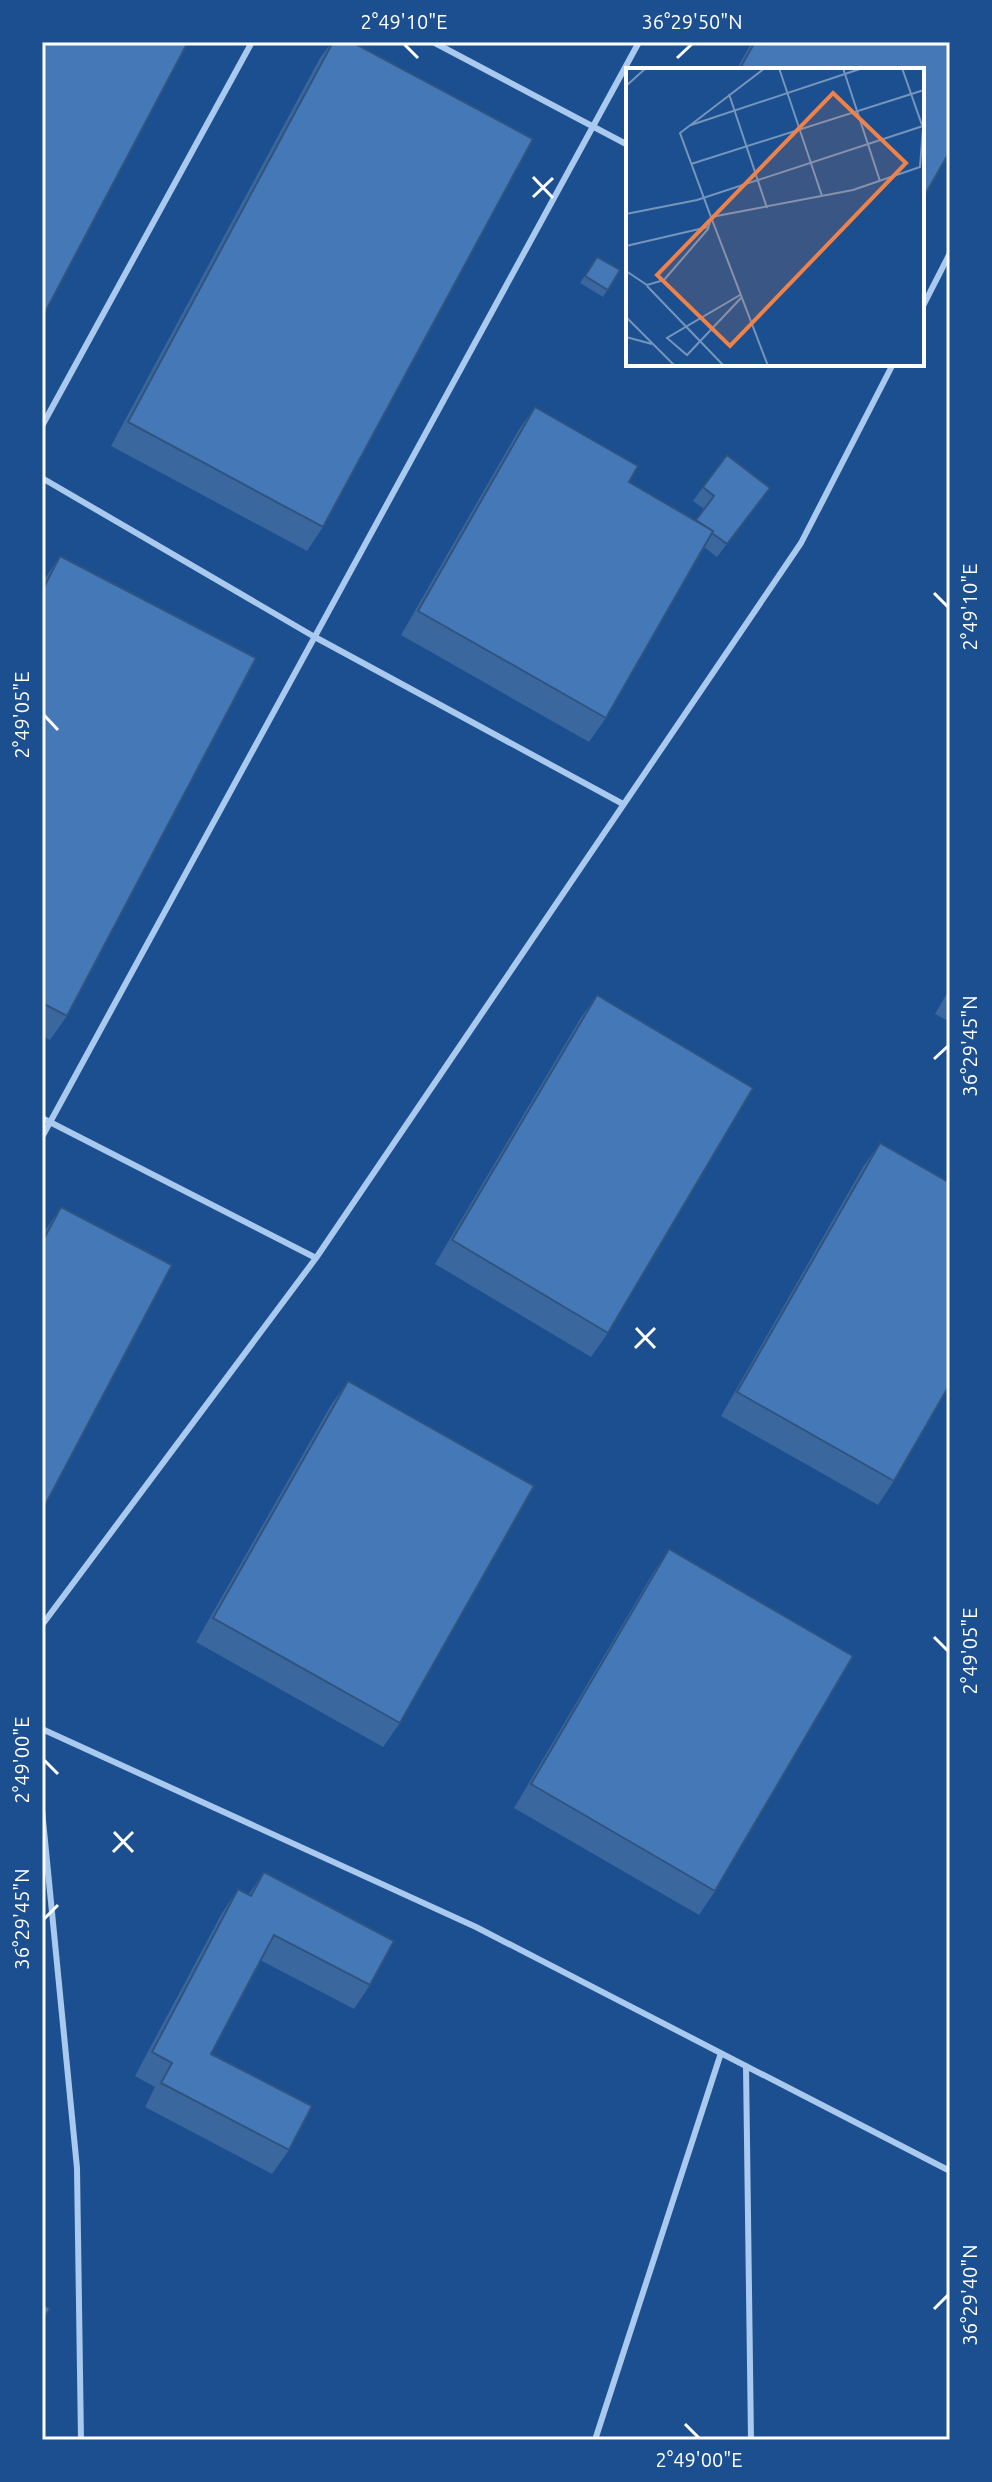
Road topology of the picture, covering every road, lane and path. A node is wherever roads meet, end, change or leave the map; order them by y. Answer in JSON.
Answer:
{"nodes":[{"id":1,"x":252,"y":42,"type":"edge"},
{"id":2,"x":433,"y":42,"type":"edge"},
{"id":3,"x":639,"y":42,"type":"edge"},
{"id":4,"x":593,"y":127,"type":"junction"},
{"id":5,"x":626,"y":144,"type":"edge"},
{"id":6,"x":950,"y":253,"type":"edge"},
{"id":7,"x":924,"y":302,"type":"edge"},
{"id":8,"x":892,"y":366,"type":"edge"},
{"id":9,"x":42,"y":426,"type":"edge"},
{"id":10,"x":42,"y":478,"type":"edge"},
{"id":11,"x":313,"y":636,"type":"junction"},
{"id":12,"x":623,"y":804,"type":"junction"},
{"id":13,"x":46,"y":1120,"type":"edge"},
{"id":14,"x":42,"y":1137,"type":"edge"},
{"id":15,"x":316,"y":1258,"type":"junction"},
{"id":16,"x":42,"y":1625,"type":"edge"},
{"id":17,"x":42,"y":1729,"type":"edge"},
{"id":18,"x":42,"y":1810,"type":"edge"},
{"id":19,"x":721,"y":2053,"type":"junction"},
{"id":20,"x":746,"y":2066,"type":"junction"},
{"id":21,"x":950,"y":2171,"type":"edge"},
{"id":22,"x":81,"y":2440,"type":"edge"},
{"id":23,"x":595,"y":2440,"type":"edge"},
{"id":24,"x":751,"y":2440,"type":"edge"}],
"edges":[{"from":1,"to":9,"type":"lane"},
{"from":2,"to":4,"type":"lane"},
{"from":3,"to":4,"type":"lane"},
{"from":4,"to":5,"type":"lane"},
{"from":4,"to":11,"type":"lane"},
{"from":6,"to":7,"type":"lane"},
{"from":8,"to":12,"type":"lane"},
{"from":10,"to":11,"type":"lane"},
{"from":11,"to":12,"type":"lane"},
{"from":11,"to":13,"type":"lane"},
{"from":12,"to":15,"type":"lane"},
{"from":13,"to":14,"type":"lane"},
{"from":13,"to":15,"type":"lane"},
{"from":15,"to":16,"type":"lane"},
{"from":17,"to":19,"type":"lane"},
{"from":18,"to":22,"type":"lane"},
{"from":19,"to":20,"type":"lane"},
{"from":19,"to":23,"type":"lane"},
{"from":20,"to":21,"type":"lane"},
{"from":20,"to":24,"type":"lane"}]}
